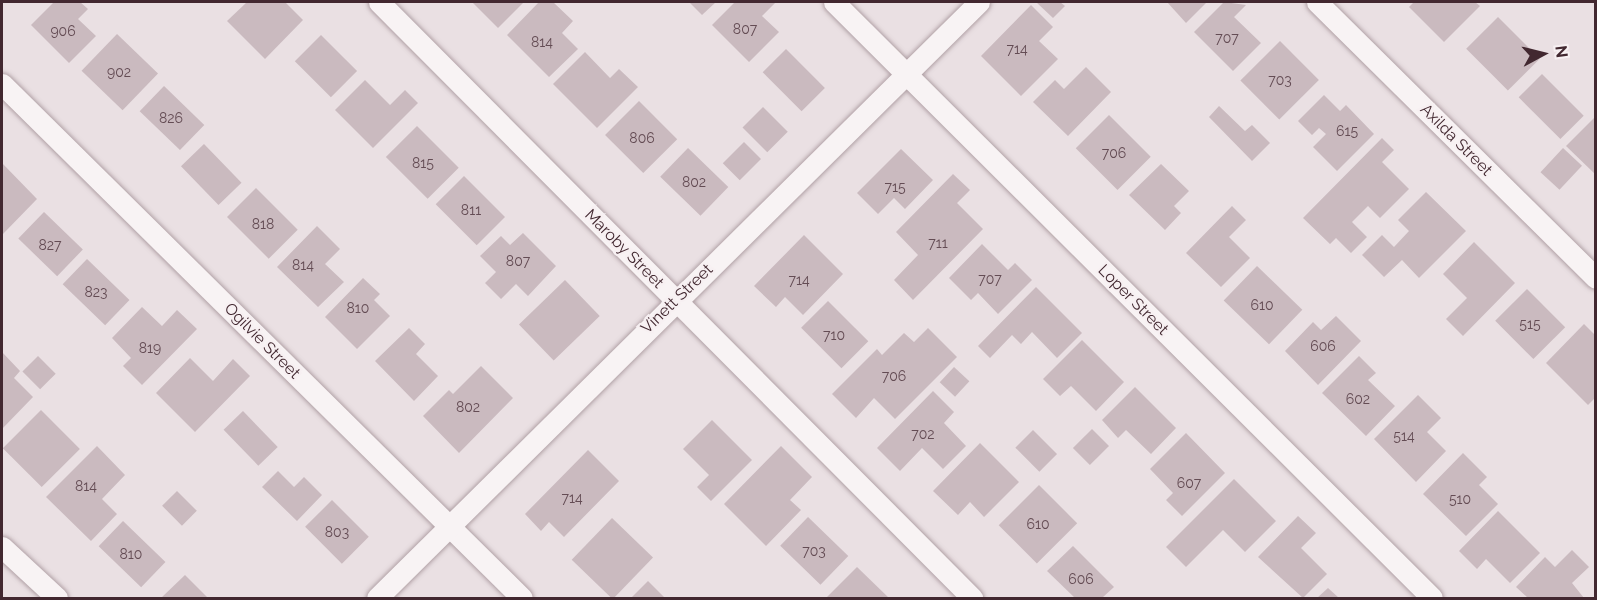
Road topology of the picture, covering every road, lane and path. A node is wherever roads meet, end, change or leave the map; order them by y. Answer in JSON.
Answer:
{"nodes":[{"id":1,"x":379,"y":2,"type":"edge"},
{"id":2,"x":834,"y":2,"type":"edge"},
{"id":3,"x":979,"y":2,"type":"edge"},
{"id":4,"x":1317,"y":2,"type":"edge"},
{"id":5,"x":907,"y":74,"type":"junction"},
{"id":6,"x":2,"y":84,"type":"edge"},
{"id":7,"x":1596,"y":278,"type":"edge"},
{"id":8,"x":674,"y":300,"type":"junction"},
{"id":9,"x":448,"y":524,"type":"junction"},
{"id":10,"x":2,"y":547,"type":"edge"},
{"id":11,"x":57,"y":598,"type":"edge"},
{"id":12,"x":377,"y":598,"type":"edge"},
{"id":13,"x":522,"y":598,"type":"edge"},
{"id":14,"x":972,"y":598,"type":"edge"},
{"id":15,"x":1432,"y":598,"type":"edge"}],
"edges":[{"from":1,"to":8,"type":"street","name":"Maroby Street"},
{"from":2,"to":5,"type":"street","name":"Loper Street"},
{"from":3,"to":5,"type":"street","name":"Vinett Street"},
{"from":4,"to":7,"type":"street","name":"Axilda Street"},
{"from":5,"to":8,"type":"street","name":"Vinett Street"},
{"from":5,"to":15,"type":"street","name":"Loper Street"},
{"from":6,"to":9,"type":"street","name":"Ogilvie Street"},
{"from":8,"to":9,"type":"street","name":"Vinett Street"},
{"from":8,"to":14,"type":"street","name":"Maroby Street"},
{"from":9,"to":12,"type":"street","name":"Vinett Street"},
{"from":9,"to":13,"type":"street","name":"Ogilvie Street"},
{"from":10,"to":11,"type":"street"}]}
